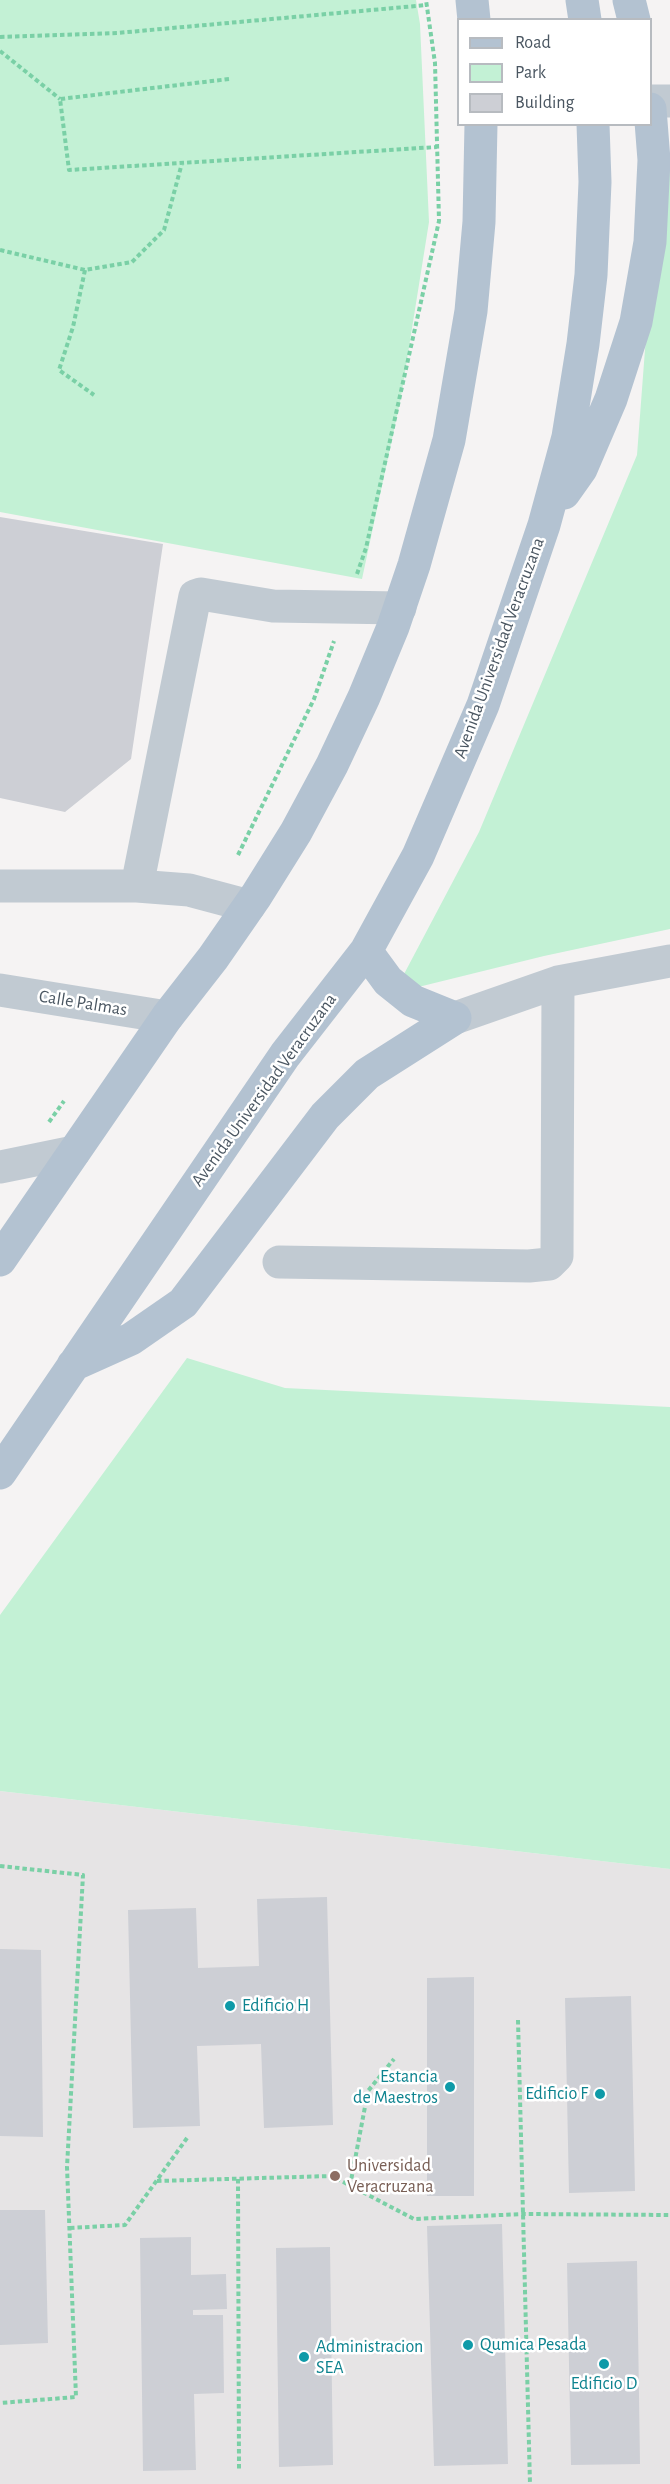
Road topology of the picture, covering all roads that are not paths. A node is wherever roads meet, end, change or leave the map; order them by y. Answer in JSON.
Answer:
{"nodes":[{"id":1,"x":472,"y":0,"type":"edge"},
{"id":2,"x":582,"y":0,"type":"edge"},
{"id":3,"x":629,"y":0,"type":"edge"},
{"id":4,"x":474,"y":18,"type":"edge"},
{"id":5,"x":585,"y":18,"type":"edge"},
{"id":6,"x":634,"y":18,"type":"edge"},
{"id":7,"x":652,"y":100,"type":"edge"},
{"id":8,"x":670,"y":100,"type":"edge"},
{"id":9,"x":652,"y":114,"type":"edge"},
{"id":10,"x":480,"y":126,"type":"edge"},
{"id":11,"x":593,"y":126,"type":"edge"},
{"id":12,"x":662,"y":160,"type":"edge"},
{"id":13,"x":543,"y":525,"type":"junction"},
{"id":14,"x":400,"y":608,"type":"junction"},
{"id":15,"x":1,"y":886,"type":"edge"},
{"id":16,"x":137,"y":886,"type":"junction"},
{"id":17,"x":249,"y":906,"type":"junction"},
{"id":18,"x":366,"y":951,"type":"junction"},
{"id":19,"x":670,"y":962,"type":"edge"},
{"id":20,"x":558,"y":982,"type":"junction"},
{"id":21,"x":0,"y":990,"type":"edge"},
{"id":22,"x":167,"y":1017,"type":"junction"},
{"id":23,"x":455,"y":1018,"type":"junction"},
{"id":24,"x":74,"y":1152,"type":"junction"},
{"id":25,"x":0,"y":1167,"type":"edge"},
{"id":26,"x":0,"y":1260,"type":"edge"},
{"id":27,"x":279,"y":1262,"type":"dead end"},
{"id":28,"x":73,"y":1365,"type":"junction"},
{"id":29,"x":0,"y":1473,"type":"edge"}],
"edges":[{"from":1,"to":4,"type":"main road"},
{"from":2,"to":5,"type":"main road"},
{"from":3,"to":6,"type":"main road"},
{"from":7,"to":8,"type":"street"},
{"from":9,"to":12,"type":"main road"},
{"from":10,"to":14,"type":"main road"},
{"from":11,"to":13,"type":"main road","name":"Avenida Universidad Veracruzana"},
{"from":12,"to":13,"type":"main road"},
{"from":13,"to":18,"type":"main road","name":"Avenida Universidad Veracruzana"},
{"from":14,"to":16,"type":"street"},
{"from":14,"to":17,"type":"main road"},
{"from":15,"to":16,"type":"street"},
{"from":16,"to":17,"type":"street"},
{"from":17,"to":22,"type":"main road"},
{"from":18,"to":23,"type":"main road"},
{"from":18,"to":28,"type":"main road","name":"Avenida Universidad Veracruzana"},
{"from":19,"to":20,"type":"street"},
{"from":20,"to":23,"type":"street"},
{"from":20,"to":27,"type":"street"},
{"from":21,"to":22,"type":"street","name":"Calle Palmas"},
{"from":22,"to":24,"type":"main road"},
{"from":23,"to":28,"type":"main road"},
{"from":24,"to":25,"type":"street"},
{"from":24,"to":26,"type":"main road"},
{"from":28,"to":29,"type":"main road","name":"Avenida Universidad Veracruzana"}]}
